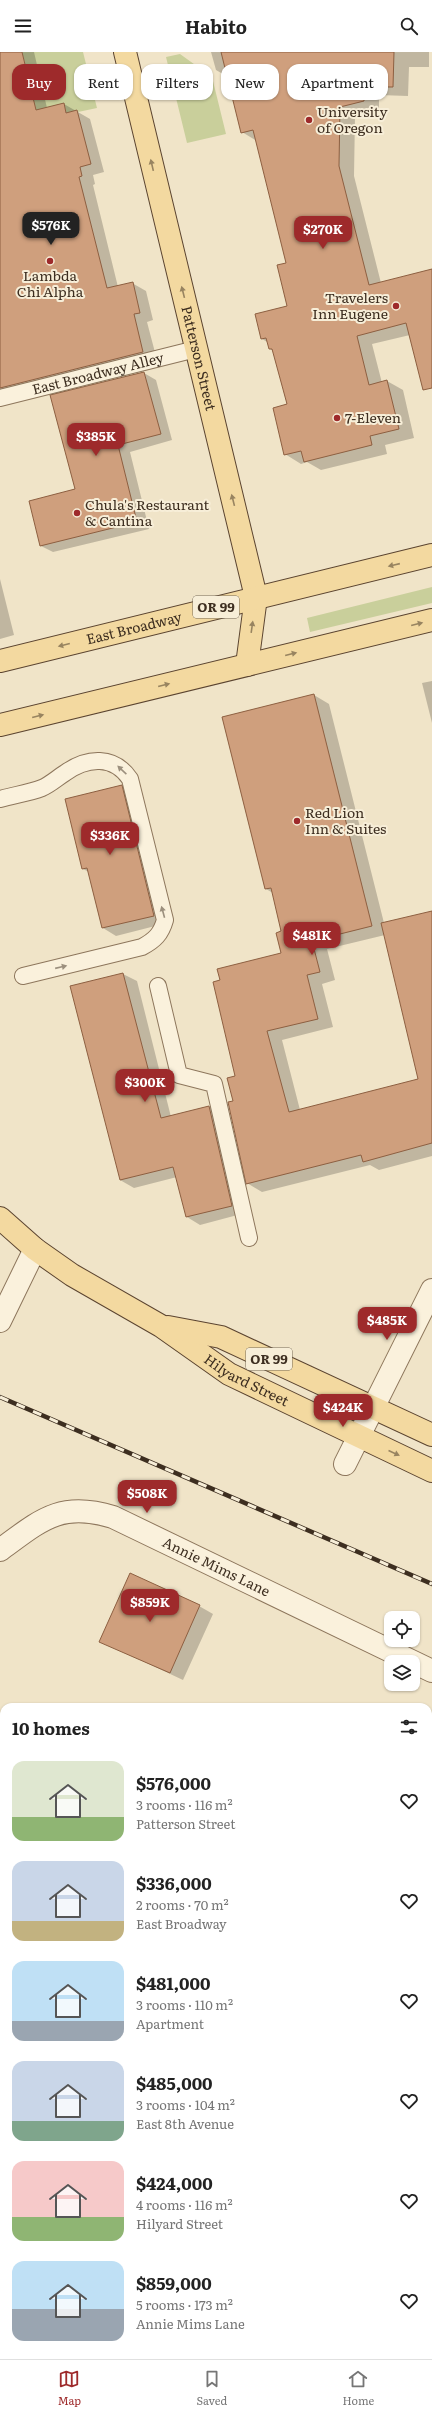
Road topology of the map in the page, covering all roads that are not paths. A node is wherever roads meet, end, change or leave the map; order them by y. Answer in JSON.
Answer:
{"nodes":[{"id":1,"x":125,"y":52,"type":"edge"},
{"id":2,"x":196,"y":349,"type":"junction"},
{"id":3,"x":0,"y":398,"type":"edge"},
{"id":4,"x":432,"y":555,"type":"edge"},
{"id":5,"x":256,"y":598,"type":"junction"},
{"id":6,"x":432,"y":620,"type":"edge"},
{"id":7,"x":0,"y":661,"type":"edge"},
{"id":8,"x":247,"y":665,"type":"junction"},
{"id":9,"x":0,"y":725,"type":"edge"},
{"id":10,"x":0,"y":799,"type":"edge"},
{"id":11,"x":23,"y":976,"type":"dead end"},
{"id":12,"x":158,"y":986,"type":"dead end"},
{"id":13,"x":0,"y":1218,"type":"edge"},
{"id":14,"x":249,"y":1238,"type":"dead end"},
{"id":15,"x":36,"y":1249,"type":"junction"},
{"id":16,"x":432,"y":1290,"type":"edge"},
{"id":17,"x":0,"y":1321,"type":"edge"},
{"id":18,"x":161,"y":1326,"type":"junction"},
{"id":19,"x":372,"y":1408,"type":"junction"},
{"id":20,"x":432,"y":1435,"type":"edge"},
{"id":21,"x":358,"y":1437,"type":"junction"},
{"id":22,"x":345,"y":1464,"type":"dead end"},
{"id":23,"x":432,"y":1471,"type":"edge"},
{"id":24,"x":0,"y":1550,"type":"edge"},
{"id":25,"x":432,"y":1671,"type":"edge"}],
"edges":[{"from":2,"to":1,"type":"main road","name":"Patterson Street","one_way":true},
{"from":2,"to":3,"type":"lane","name":"East Broadway Alley"},
{"from":5,"to":2,"type":"main road","name":"Patterson Street","one_way":true},
{"from":4,"to":5,"type":"main road","name":"East Broadway","number":"OR 99","one_way":true},
{"from":5,"to":7,"type":"main road","name":"East Broadway","number":"OR 99","one_way":true},
{"from":8,"to":5,"type":"main road","name":"Patterson Street","one_way":true},
{"from":8,"to":6,"type":"main road","one_way":true},
{"from":9,"to":8,"type":"main road","one_way":true},
{"from":11,"to":10,"type":"lane","one_way":true},
{"from":12,"to":14,"type":"lane"},
{"from":13,"to":15,"type":"main road","name":"Hilyard Street","number":"OR 99"},
{"from":15,"to":17,"type":"street"},
{"from":15,"to":18,"type":"main road","name":"Hilyard Street","number":"OR 99"},
{"from":16,"to":19,"type":"street"},
{"from":18,"to":19,"type":"main road","name":"Hilyard Street","number":"OR 99"},
{"from":18,"to":21,"type":"main road","name":"Hilyard Street","number":"OR 99"},
{"from":19,"to":20,"type":"main road","number":"OR 99"},
{"from":19,"to":21,"type":"street"},
{"from":21,"to":22,"type":"street"},
{"from":21,"to":23,"type":"main road","number":"OR 99","one_way":true},
{"from":24,"to":25,"type":"street","name":"Annie Mims Lane"}]}
